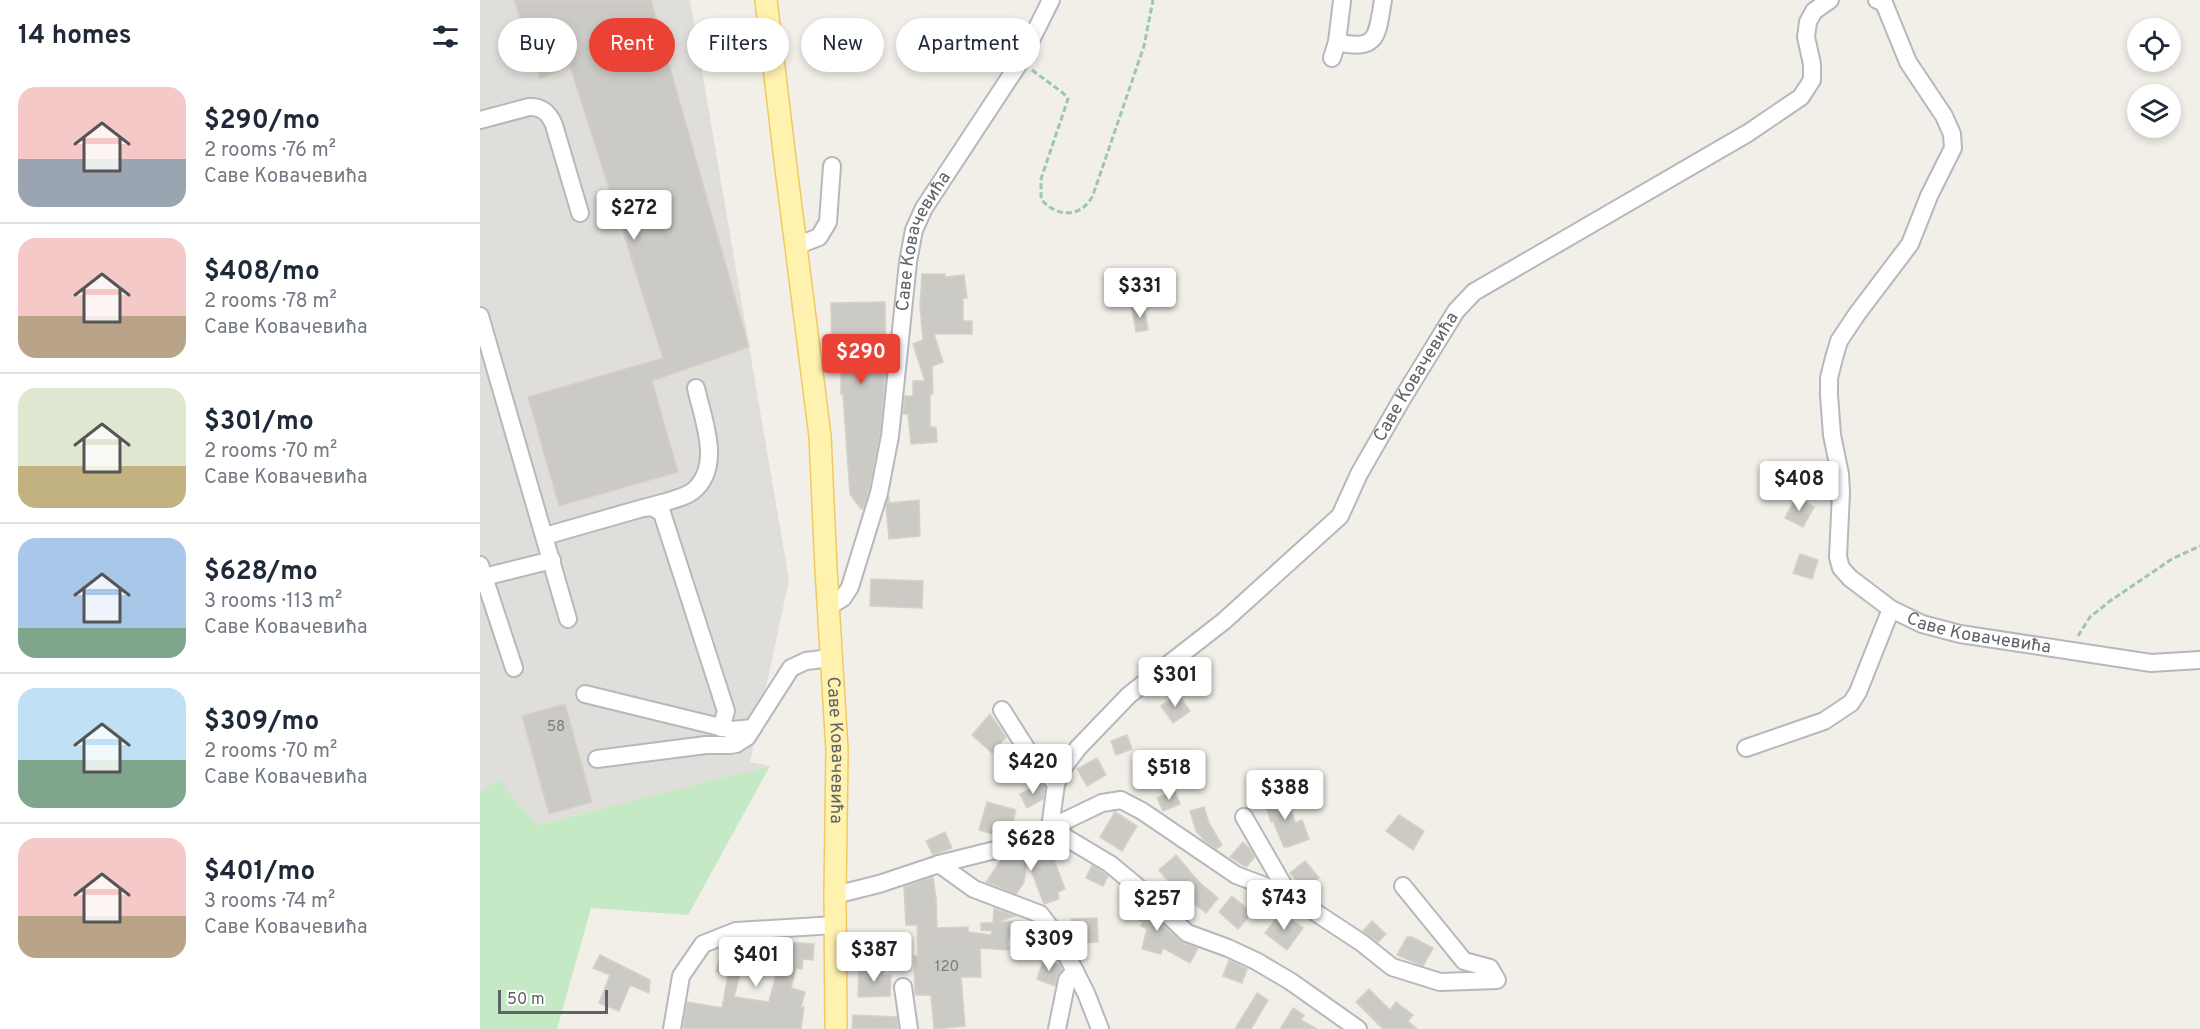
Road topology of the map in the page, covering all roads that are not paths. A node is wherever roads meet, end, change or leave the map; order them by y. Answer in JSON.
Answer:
{"nodes":[{"id":1,"x":766,"y":0,"type":"edge"},
{"id":2,"x":1051,"y":0,"type":"edge"},
{"id":3,"x":1383,"y":0,"type":"edge"},
{"id":4,"x":1830,"y":0,"type":"edge"},
{"id":5,"x":1883,"y":1,"type":"edge"},
{"id":6,"x":1342,"y":2,"type":"edge"},
{"id":7,"x":480,"y":120,"type":"edge"},
{"id":8,"x":832,"y":166,"type":"dead end"},
{"id":9,"x":580,"y":213,"type":"dead end"},
{"id":10,"x":796,"y":246,"type":"junction"},
{"id":11,"x":480,"y":316,"type":"edge"},
{"id":12,"x":484,"y":347,"type":"edge"},
{"id":13,"x":696,"y":388,"type":"dead end"},
{"id":14,"x":643,"y":508,"type":"junction"},
{"id":15,"x":545,"y":536,"type":"junction"},
{"id":16,"x":552,"y":560,"type":"junction"},
{"id":17,"x":482,"y":571,"type":"edge"},
{"id":18,"x":828,"y":607,"type":"junction"},
{"id":19,"x":1891,"y":609,"type":"junction"},
{"id":20,"x":568,"y":619,"type":"dead end"},
{"id":21,"x":831,"y":658,"type":"junction"},
{"id":22,"x":2200,"y":660,"type":"edge"},
{"id":23,"x":514,"y":668,"type":"dead end"},
{"id":24,"x":585,"y":694,"type":"dead end"},
{"id":25,"x":1002,"y":710,"type":"dead end"},
{"id":26,"x":721,"y":728,"type":"junction"},
{"id":27,"x":753,"y":728,"type":"junction"},
{"id":28,"x":1746,"y":748,"type":"dead end"},
{"id":29,"x":597,"y":759,"type":"dead end"},
{"id":30,"x":1056,"y":784,"type":"junction"},
{"id":31,"x":1244,"y":817,"type":"dead end"},
{"id":32,"x":1050,"y":828,"type":"junction"},
{"id":33,"x":939,"y":864,"type":"junction"},
{"id":34,"x":1403,"y":886,"type":"dead end"},
{"id":35,"x":835,"y":895,"type":"junction"},
{"id":36,"x":1289,"y":895,"type":"junction"},
{"id":37,"x":835,"y":925,"type":"junction"},
{"id":38,"x":1075,"y":971,"type":"junction"},
{"id":39,"x":903,"y":987,"type":"dead end"},
{"id":40,"x":672,"y":1029,"type":"edge"},
{"id":41,"x":836,"y":1029,"type":"edge"},
{"id":42,"x":909,"y":1029,"type":"edge"},
{"id":43,"x":1057,"y":1029,"type":"edge"},
{"id":44,"x":1100,"y":1029,"type":"edge"},
{"id":45,"x":1358,"y":1029,"type":"edge"}],
"edges":[{"from":1,"to":10,"type":"main road","name":"Саве Ковачевића"},
{"from":2,"to":18,"type":"street","name":"Саве Ковачевића"},
{"from":3,"to":6,"type":"street"},
{"from":4,"to":30,"type":"street","name":"Саве Ковачевића"},
{"from":5,"to":19,"type":"street","name":"Саве Ковачевића"},
{"from":7,"to":9,"type":"street"},
{"from":8,"to":10,"type":"street"},
{"from":10,"to":18,"type":"main road","name":"Саве Ковачевића"},
{"from":11,"to":12,"type":"street"},
{"from":12,"to":15,"type":"street"},
{"from":13,"to":14,"type":"street"},
{"from":14,"to":15,"type":"street"},
{"from":14,"to":26,"type":"street"},
{"from":15,"to":16,"type":"street"},
{"from":16,"to":17,"type":"street"},
{"from":16,"to":20,"type":"street"},
{"from":17,"to":23,"type":"street"},
{"from":18,"to":21,"type":"main road","name":"Саве Ковачевића"},
{"from":19,"to":22,"type":"street","name":"Саве Ковачевића"},
{"from":19,"to":28,"type":"street","name":"Саве Ковачевића"},
{"from":21,"to":27,"type":"street"},
{"from":21,"to":35,"type":"main road","name":"Саве Ковачевића"},
{"from":24,"to":26,"type":"street"},
{"from":25,"to":30,"type":"street"},
{"from":26,"to":27,"type":"street"},
{"from":27,"to":29,"type":"street"},
{"from":30,"to":32,"type":"street","name":"Саве Ковачевића"},
{"from":31,"to":36,"type":"street"},
{"from":32,"to":33,"type":"street"},
{"from":32,"to":36,"type":"street"},
{"from":32,"to":45,"type":"street"},
{"from":33,"to":35,"type":"street"},
{"from":33,"to":38,"type":"street"},
{"from":34,"to":36,"type":"street"},
{"from":35,"to":37,"type":"main road","name":"Саве Ковачевића"},
{"from":37,"to":40,"type":"street"},
{"from":37,"to":41,"type":"main road","name":"Саве Ковачевића"},
{"from":38,"to":43,"type":"street"},
{"from":38,"to":44,"type":"street"},
{"from":39,"to":42,"type":"street"}]}
